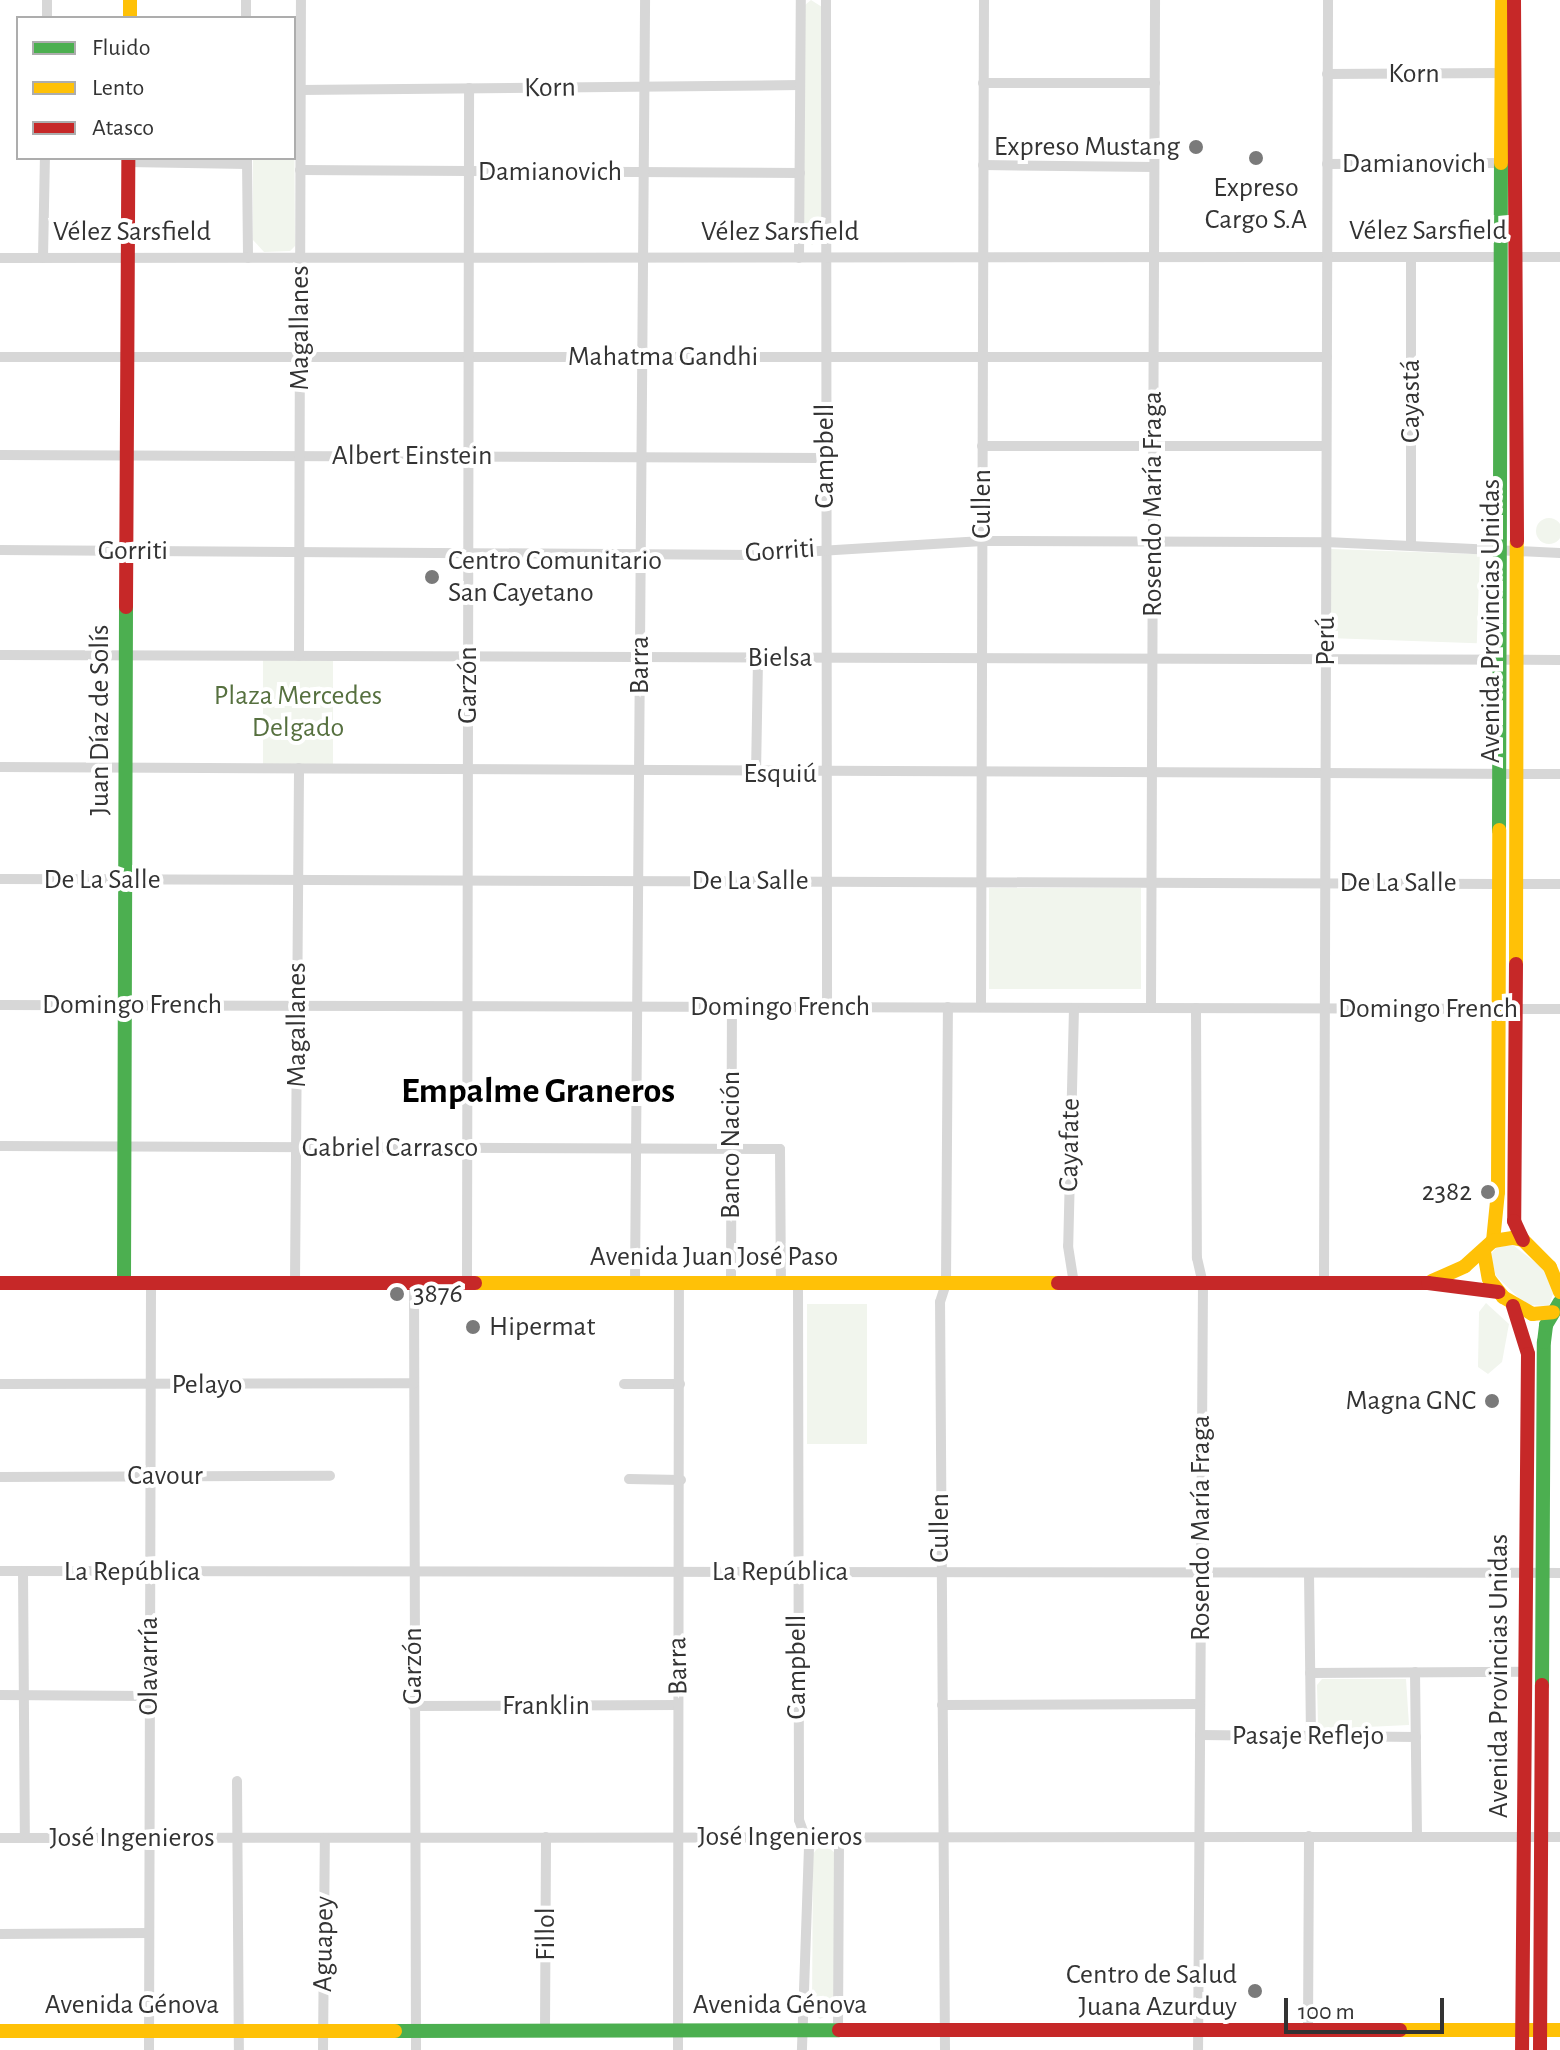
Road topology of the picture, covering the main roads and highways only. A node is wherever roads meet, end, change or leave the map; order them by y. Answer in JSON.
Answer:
{"nodes":[{"id":1,"x":1502,"y":0,"type":"edge"},
{"id":2,"x":1514,"y":0,"type":"edge"},
{"id":3,"x":128,"y":160,"type":"edge"},
{"id":4,"x":1508,"y":257,"type":"junction"},
{"id":5,"x":1523,"y":1240,"type":"junction"},
{"id":6,"x":1488,"y":1247,"type":"junction"},
{"id":7,"x":1555,"y":1267,"type":"edge"},
{"id":8,"x":124,"y":1282,"type":"junction"},
{"id":9,"x":0,"y":1283,"type":"edge"},
{"id":10,"x":1428,"y":1283,"type":"junction"},
{"id":11,"x":1498,"y":1292,"type":"junction"},
{"id":12,"x":1560,"y":1294,"type":"edge"},
{"id":13,"x":1513,"y":1306,"type":"junction"},
{"id":14,"x":1557,"y":1306,"type":"edge"},
{"id":15,"x":1522,"y":2030,"type":"junction"},
{"id":16,"x":1541,"y":2030,"type":"junction"},
{"id":17,"x":1560,"y":2030,"type":"edge"},
{"id":18,"x":0,"y":2031,"type":"edge"},
{"id":19,"x":1522,"y":2050,"type":"edge"},
{"id":20,"x":1540,"y":2050,"type":"edge"}],
"edges":[{"from":1,"to":4,"type":"main road","name":"Avenida Provincias Unidas"},
{"from":2,"to":4,"type":"main road","name":"Avenida Provincias Unidas"},
{"from":3,"to":8,"type":"main road","name":"Juan Díaz de Solís"},
{"from":4,"to":5,"type":"main road","name":"Avenida Provincias Unidas"},
{"from":4,"to":6,"type":"main road","name":"Avenida Provincias Unidas"},
{"from":5,"to":6,"type":"main road"},
{"from":5,"to":7,"type":"main road"},
{"from":6,"to":10,"type":"main road","name":"Avenida Juan José Paso"},
{"from":6,"to":11,"type":"main road"},
{"from":7,"to":12,"type":"main road"},
{"from":8,"to":9,"type":"main road","name":"Avenida Juan José Paso"},
{"from":8,"to":10,"type":"main road","name":"Avenida Juan José Paso"},
{"from":10,"to":11,"type":"main road","name":"Avenida Juan José Paso"},
{"from":11,"to":13,"type":"main road"},
{"from":12,"to":14,"type":"main road"},
{"from":13,"to":14,"type":"main road"},
{"from":13,"to":15,"type":"main road","name":"Avenida Provincias Unidas"},
{"from":14,"to":16,"type":"main road","name":"Avenida Provincias Unidas"},
{"from":15,"to":16,"type":"main road","name":"Avenida Génova"},
{"from":15,"to":18,"type":"main road","name":"Avenida Génova"},
{"from":15,"to":19,"type":"main road","name":"Avenida Provincias Unidas"},
{"from":16,"to":17,"type":"main road","name":"Avenida Génova"},
{"from":16,"to":20,"type":"main road","name":"Avenida Provincias Unidas"}]}
